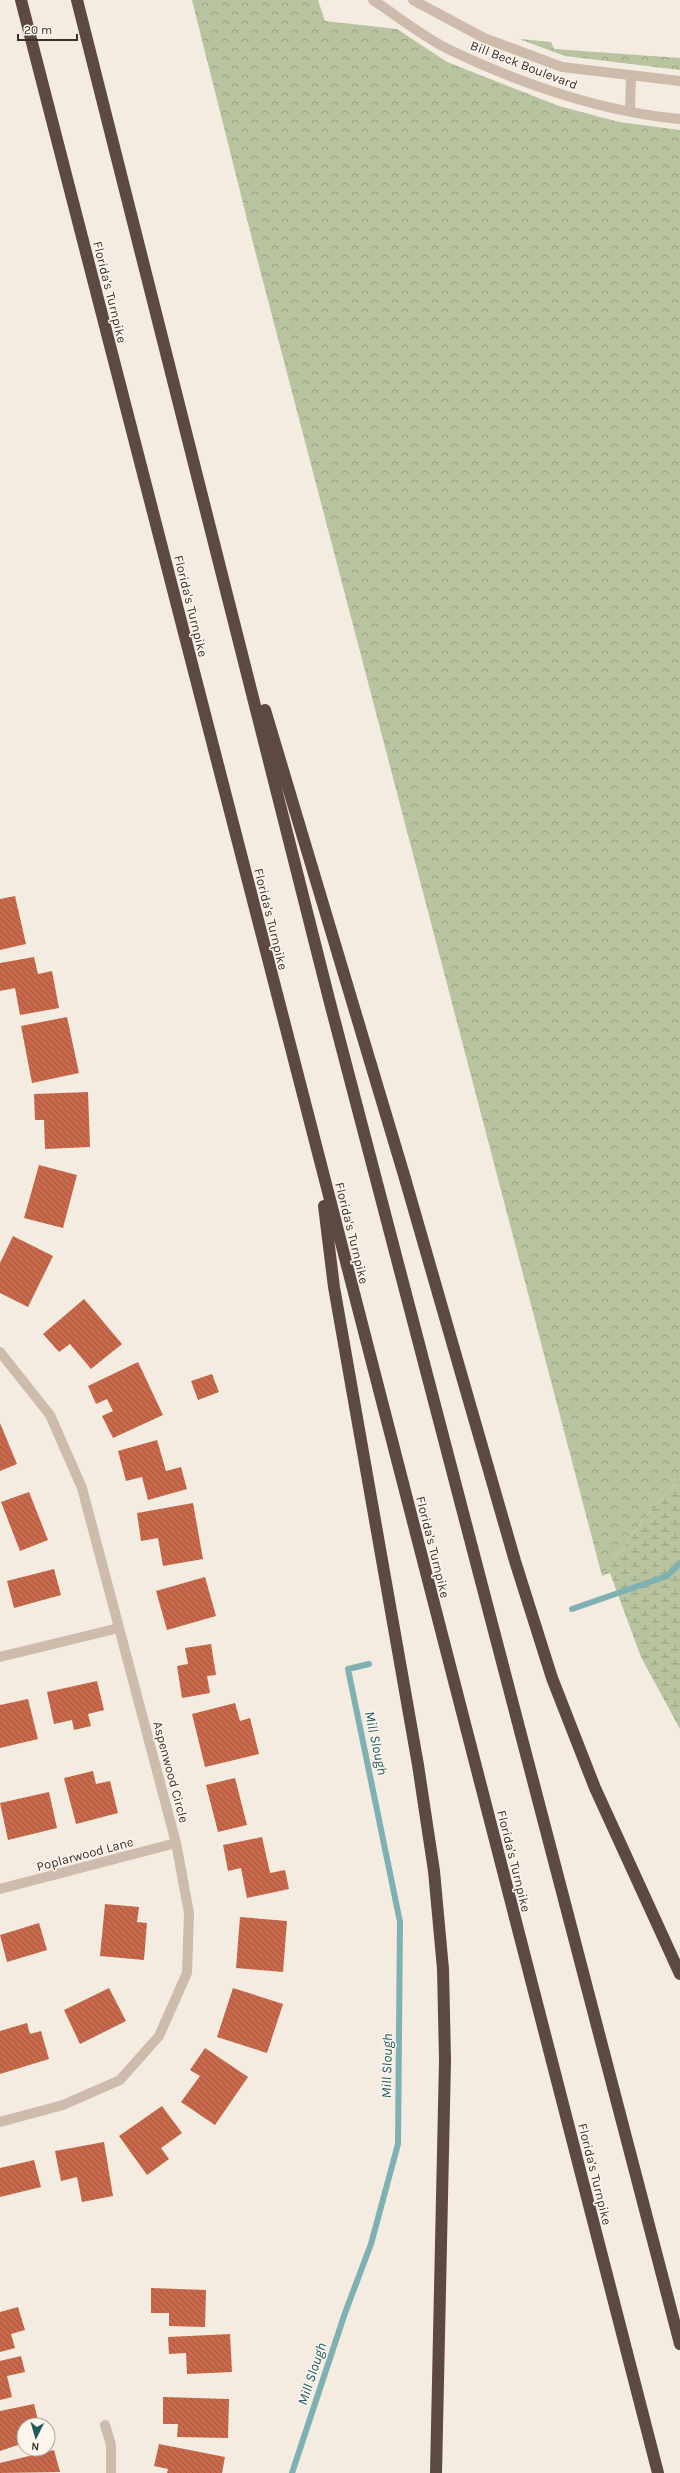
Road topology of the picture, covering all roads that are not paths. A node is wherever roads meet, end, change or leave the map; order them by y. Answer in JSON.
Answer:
{"nodes":[{"id":1,"x":20,"y":0,"type":"edge"},
{"id":2,"x":77,"y":0,"type":"edge"},
{"id":3,"x":373,"y":0,"type":"edge"},
{"id":4,"x":413,"y":0,"type":"edge"},
{"id":5,"x":631,"y":75,"type":"junction"},
{"id":6,"x":680,"y":81,"type":"edge"},
{"id":7,"x":630,"y":111,"type":"junction"},
{"id":8,"x":680,"y":119,"type":"edge"},
{"id":9,"x":215,"y":542,"type":"junction"},
{"id":10,"x":317,"y":1155,"type":"junction"},
{"id":11,"x":0,"y":1352,"type":"edge"},
{"id":12,"x":119,"y":1628,"type":"junction"},
{"id":13,"x":0,"y":1657,"type":"edge"},
{"id":14,"x":176,"y":1843,"type":"junction"},
{"id":15,"x":0,"y":1889,"type":"edge"},
{"id":16,"x":680,"y":1974,"type":"edge"},
{"id":17,"x":0,"y":2122,"type":"edge"},
{"id":18,"x":680,"y":2344,"type":"edge"},
{"id":19,"x":105,"y":2425,"type":"dead end"},
{"id":20,"x":111,"y":2473,"type":"edge"},
{"id":21,"x":436,"y":2473,"type":"edge"},
{"id":22,"x":658,"y":2473,"type":"edge"}],
"edges":[{"from":1,"to":10,"type":"highway","name":"Florida's Turnpike"},
{"from":2,"to":9,"type":"highway"},
{"from":3,"to":7,"type":"street","name":"Bill Beck Boulevard"},
{"from":4,"to":5,"type":"street","name":"Bill Beck Boulevard"},
{"from":5,"to":6,"type":"street","name":"Bill Beck Boulevard"},
{"from":5,"to":7,"type":"street"},
{"from":7,"to":8,"type":"street","name":"Bill Beck Boulevard"},
{"from":9,"to":16,"type":"highway"},
{"from":9,"to":18,"type":"highway"},
{"from":10,"to":21,"type":"highway"},
{"from":10,"to":22,"type":"highway","name":"Florida's Turnpike"},
{"from":11,"to":12,"type":"street","name":"Aspenwood Circle"},
{"from":12,"to":13,"type":"street"},
{"from":12,"to":14,"type":"street","name":"Aspenwood Circle"},
{"from":14,"to":15,"type":"street","name":"Poplarwood Lane"},
{"from":14,"to":17,"type":"street","name":"Aspenwood Circle"},
{"from":19,"to":20,"type":"street"}]}
